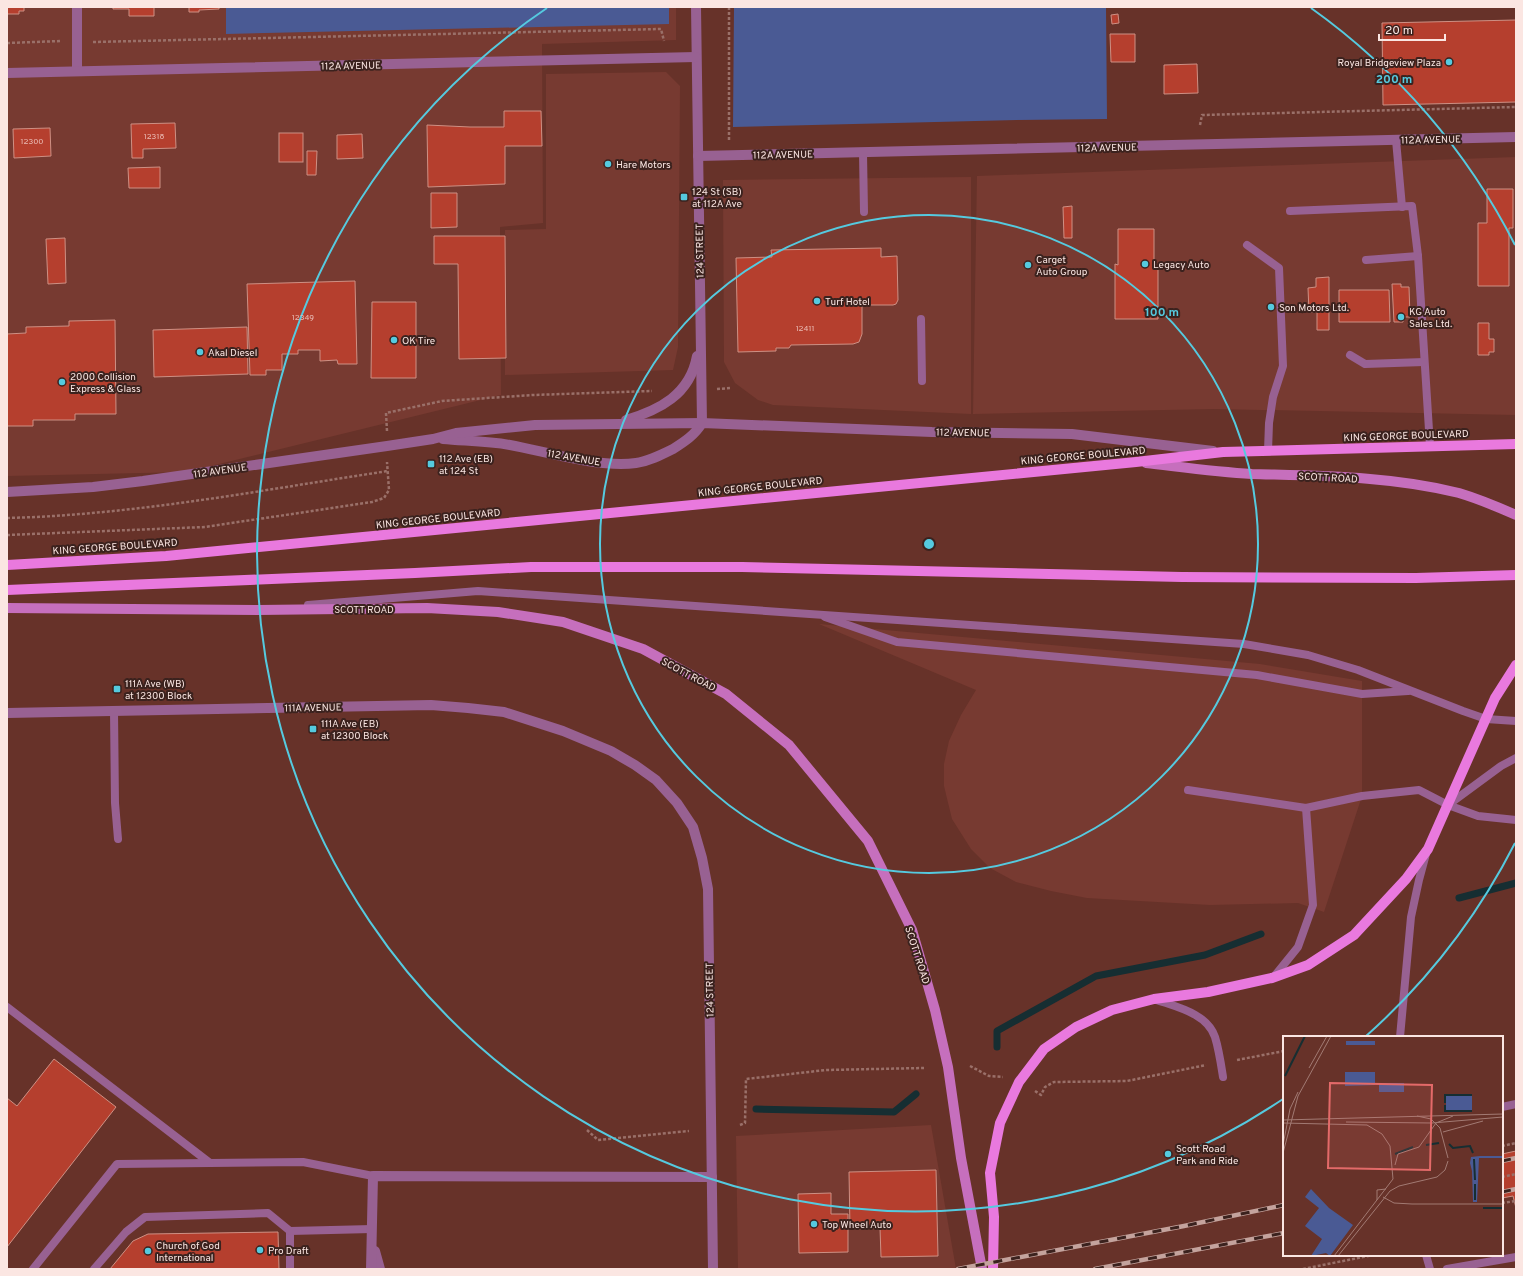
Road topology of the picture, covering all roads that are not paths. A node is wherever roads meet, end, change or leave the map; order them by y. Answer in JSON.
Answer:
{"nodes":[{"id":1,"x":78,"y":7,"type":"edge"},
{"id":2,"x":696,"y":7,"type":"edge"},
{"id":3,"x":696,"y":57,"type":"junction"},
{"id":4,"x":77,"y":72,"type":"junction"},
{"id":5,"x":7,"y":73,"type":"edge"},
{"id":6,"x":1516,"y":137,"type":"edge"},
{"id":7,"x":1396,"y":140,"type":"junction"},
{"id":8,"x":863,"y":153,"type":"junction"},
{"id":9,"x":698,"y":156,"type":"junction"},
{"id":10,"x":1402,"y":207,"type":"junction"},
{"id":11,"x":1290,"y":211,"type":"dead end"},
{"id":12,"x":864,"y":212,"type":"dead end"},
{"id":13,"x":1247,"y":245,"type":"dead end"},
{"id":14,"x":1418,"y":256,"type":"junction"},
{"id":15,"x":1366,"y":260,"type":"dead end"},
{"id":16,"x":921,"y":319,"type":"dead end"},
{"id":17,"x":700,"y":340,"type":"junction"},
{"id":18,"x":1350,"y":355,"type":"dead end"},
{"id":19,"x":1424,"y":362,"type":"junction"},
{"id":20,"x":922,"y":381,"type":"dead end"},
{"id":21,"x":614,"y":423,"type":"junction"},
{"id":22,"x":702,"y":423,"type":"junction"},
{"id":23,"x":433,"y":439,"type":"junction"},
{"id":24,"x":1516,"y":444,"type":"edge"},
{"id":25,"x":1430,"y":446,"type":"junction"},
{"id":26,"x":1268,"y":451,"type":"junction"},
{"id":27,"x":1223,"y":452,"type":"junction"},
{"id":28,"x":1136,"y":462,"type":"junction"},
{"id":29,"x":7,"y":492,"type":"edge"},
{"id":30,"x":1516,"y":515,"type":"edge"},
{"id":31,"x":7,"y":565,"type":"edge"},
{"id":32,"x":1516,"y":575,"type":"edge"},
{"id":33,"x":7,"y":590,"type":"edge"},
{"id":34,"x":7,"y":608,"type":"edge"},
{"id":35,"x":258,"y":610,"type":"junction"},
{"id":36,"x":815,"y":613,"type":"junction"},
{"id":37,"x":1516,"y":665,"type":"edge"},
{"id":38,"x":1411,"y":691,"type":"junction"},
{"id":39,"x":114,"y":711,"type":"junction"},
{"id":40,"x":7,"y":713,"type":"edge"},
{"id":41,"x":1486,"y":719,"type":"junction"},
{"id":42,"x":1516,"y":721,"type":"edge"},
{"id":43,"x":611,"y":750,"type":"joint"},
{"id":44,"x":1516,"y":758,"type":"edge"},
{"id":45,"x":1188,"y":790,"type":"dead end"},
{"id":46,"x":1448,"y":805,"type":"junction"},
{"id":47,"x":1306,"y":808,"type":"junction"},
{"id":48,"x":1516,"y":820,"type":"edge"},
{"id":49,"x":118,"y":839,"type":"dead end"},
{"id":50,"x":1428,"y":849,"type":"junction"},
{"id":51,"x":1272,"y":978,"type":"junction"},
{"id":52,"x":1154,"y":999,"type":"junction"},
{"id":53,"x":7,"y":1007,"type":"edge"},
{"id":54,"x":1400,"y":1036,"type":"edge"},
{"id":55,"x":1223,"y":1077,"type":"dead end"},
{"id":56,"x":1516,"y":1104,"type":"edge"},
{"id":57,"x":1503,"y":1107,"type":"edge"},
{"id":58,"x":210,"y":1163,"type":"junction"},
{"id":59,"x":373,"y":1176,"type":"junction"},
{"id":60,"x":712,"y":1177,"type":"junction"},
{"id":61,"x":290,"y":1231,"type":"junction"},
{"id":62,"x":372,"y":1233,"type":"junction"},
{"id":63,"x":1426,"y":1256,"type":"edge"},
{"id":64,"x":1516,"y":1257,"type":"edge"},
{"id":65,"x":33,"y":1269,"type":"edge"},
{"id":66,"x":94,"y":1269,"type":"edge"},
{"id":67,"x":290,"y":1269,"type":"edge"},
{"id":68,"x":371,"y":1269,"type":"edge"},
{"id":69,"x":380,"y":1269,"type":"edge"},
{"id":70,"x":713,"y":1269,"type":"edge"},
{"id":71,"x":982,"y":1269,"type":"edge"},
{"id":72,"x":993,"y":1269,"type":"edge"},
{"id":73,"x":1430,"y":1269,"type":"edge"},
{"id":74,"x":1447,"y":1269,"type":"edge"}],
"edges":[{"from":1,"to":4,"type":"street"},
{"from":2,"to":3,"type":"street","name":"124 STREET"},
{"from":3,"to":4,"type":"street","name":"112A AVENUE"},
{"from":3,"to":9,"type":"street","name":"124 STREET"},
{"from":4,"to":5,"type":"street","name":"112A AVENUE"},
{"from":6,"to":7,"type":"street","name":"112A AVENUE"},
{"from":7,"to":8,"type":"street","name":"112A AVENUE"},
{"from":7,"to":10,"type":"lane"},
{"from":8,"to":9,"type":"street","name":"112A AVENUE"},
{"from":8,"to":12,"type":"lane"},
{"from":9,"to":17,"type":"street","name":"124 STREET"},
{"from":10,"to":11,"type":"lane"},
{"from":10,"to":14,"type":"lane"},
{"from":13,"to":26,"type":"lane"},
{"from":14,"to":15,"type":"lane"},
{"from":14,"to":19,"type":"lane"},
{"from":16,"to":20,"type":"lane"},
{"from":17,"to":21,"type":"street"},
{"from":17,"to":22,"type":"street","name":"124 STREET"},
{"from":18,"to":19,"type":"lane"},
{"from":19,"to":25,"type":"lane"},
{"from":21,"to":22,"type":"street","name":"112 AVENUE"},
{"from":21,"to":23,"type":"street","name":"112 AVENUE"},
{"from":22,"to":23,"type":"street","name":"112 AVENUE"},
{"from":22,"to":27,"type":"street","name":"112 AVENUE"},
{"from":23,"to":29,"type":"street","name":"112 AVENUE"},
{"from":24,"to":25,"type":"main road","name":"KING GEORGE BOULEVARD"},
{"from":25,"to":26,"type":"main road","name":"KING GEORGE BOULEVARD"},
{"from":26,"to":27,"type":"main road","name":"KING GEORGE BOULEVARD"},
{"from":27,"to":28,"type":"main road","name":"KING GEORGE BOULEVARD"},
{"from":28,"to":30,"type":"main road","name":"SCOTT ROAD"},
{"from":28,"to":31,"type":"main road","name":"KING GEORGE BOULEVARD"},
{"from":32,"to":33,"type":"main road"},
{"from":34,"to":35,"type":"main road","name":"SCOTT ROAD"},
{"from":35,"to":36,"type":"lane"},
{"from":35,"to":71,"type":"main road","name":"SCOTT ROAD"},
{"from":36,"to":38,"type":"lane"},
{"from":36,"to":38,"type":"lane"},
{"from":37,"to":41,"type":"main road"},
{"from":38,"to":41,"type":"lane"},
{"from":39,"to":40,"type":"street","name":"111A AVENUE"},
{"from":39,"to":43,"type":"street","name":"111A AVENUE"},
{"from":39,"to":49,"type":"lane"},
{"from":41,"to":42,"type":"lane"},
{"from":41,"to":46,"type":"main road"},
{"from":43,"to":60,"type":"street","name":"124 STREET"},
{"from":44,"to":46,"type":"lane"},
{"from":45,"to":47,"type":"lane"},
{"from":46,"to":47,"type":"lane"},
{"from":46,"to":48,"type":"lane"},
{"from":46,"to":50,"type":"main road"},
{"from":47,"to":51,"type":"lane"},
{"from":50,"to":51,"type":"main road"},
{"from":50,"to":54,"type":"lane"},
{"from":51,"to":52,"type":"main road"},
{"from":52,"to":55,"type":"lane"},
{"from":52,"to":72,"type":"main road"},
{"from":53,"to":58,"type":"lane"},
{"from":56,"to":57,"type":"lane"},
{"from":58,"to":59,"type":"lane"},
{"from":58,"to":65,"type":"lane"},
{"from":59,"to":60,"type":"street"},
{"from":59,"to":62,"type":"street"},
{"from":60,"to":70,"type":"street","name":"124 STREET"},
{"from":61,"to":62,"type":"lane"},
{"from":61,"to":66,"type":"lane"},
{"from":61,"to":67,"type":"lane"},
{"from":62,"to":68,"type":"street"},
{"from":62,"to":69,"type":"street"},
{"from":63,"to":73,"type":"lane"},
{"from":64,"to":74,"type":"lane"}]}
